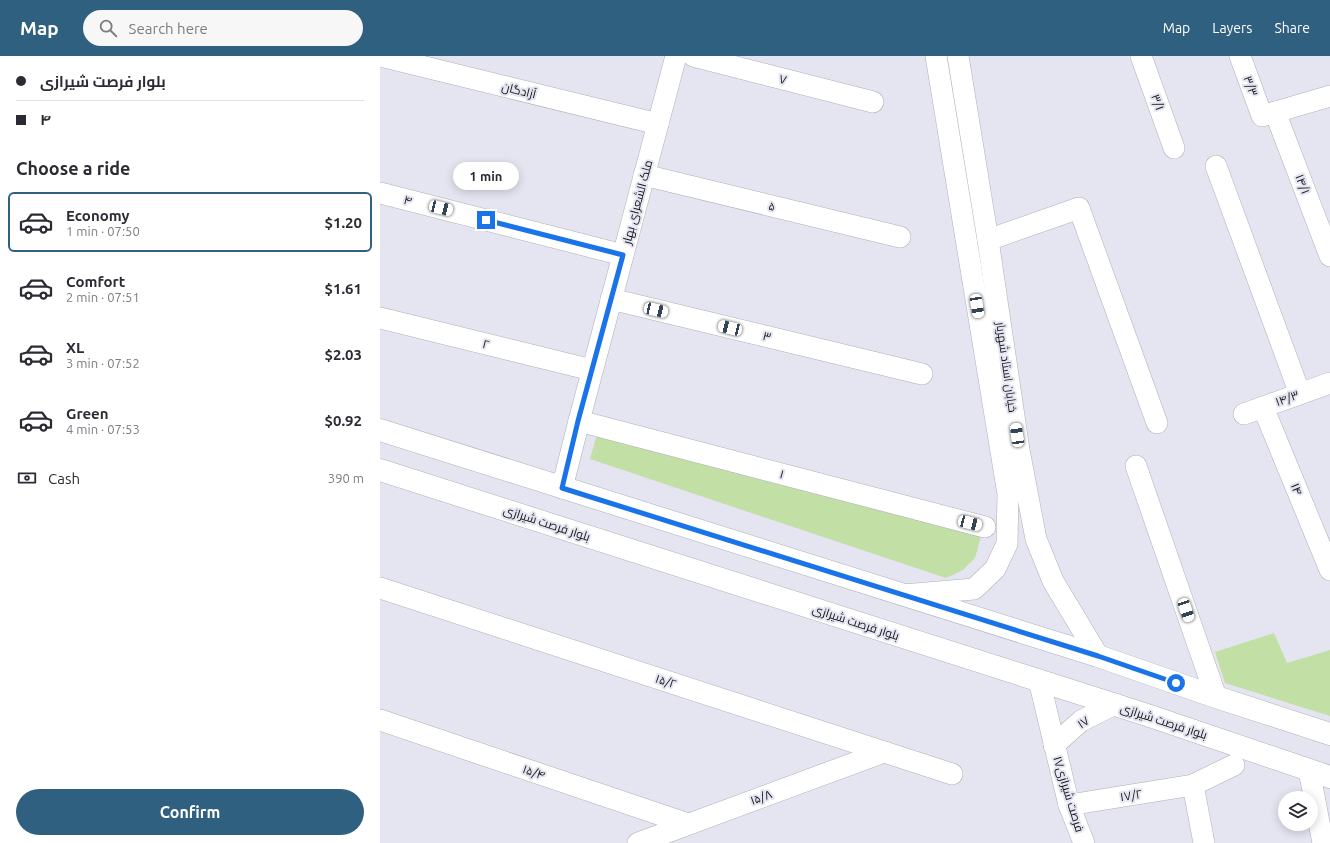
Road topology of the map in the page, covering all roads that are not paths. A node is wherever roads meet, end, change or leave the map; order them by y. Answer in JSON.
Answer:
{"nodes":[{"id":1,"x":676,"y":56,"type":"edge"},
{"id":2,"x":693,"y":56,"type":"edge"},
{"id":3,"x":936,"y":56,"type":"edge"},
{"id":4,"x":958,"y":56,"type":"edge"},
{"id":5,"x":1141,"y":56,"type":"edge"},
{"id":6,"x":1240,"y":56,"type":"edge"},
{"id":7,"x":393,"y":57,"type":"edge"},
{"id":8,"x":1330,"y":96,"type":"edge"},
{"id":9,"x":873,"y":102,"type":"dead end"},
{"id":10,"x":1269,"y":114,"type":"junction"},
{"id":11,"x":658,"y":124,"type":"junction"},
{"id":12,"x":1174,"y":148,"type":"dead end"},
{"id":13,"x":1216,"y":166,"type":"dead end"},
{"id":14,"x":644,"y":175,"type":"junction"},
{"id":15,"x":380,"y":193,"type":"edge"},
{"id":16,"x":900,"y":237,"type":"dead end"},
{"id":17,"x":988,"y":240,"type":"junction"},
{"id":18,"x":623,"y":255,"type":"junction"},
{"id":19,"x":1330,"y":256,"type":"edge"},
{"id":20,"x":611,"y":299,"type":"junction"},
{"id":21,"x":380,"y":318,"type":"edge"},
{"id":22,"x":592,"y":370,"type":"junction"},
{"id":23,"x":922,"y":374,"type":"dead end"},
{"id":24,"x":1330,"y":383,"type":"edge"},
{"id":25,"x":1300,"y":394,"type":"junction"},
{"id":26,"x":1254,"y":410,"type":"joint"},
{"id":27,"x":578,"y":421,"type":"junction"},
{"id":28,"x":1157,"y":423,"type":"dead end"},
{"id":29,"x":380,"y":430,"type":"edge"},
{"id":30,"x":1136,"y":466,"type":"dead end"},
{"id":31,"x":380,"y":470,"type":"edge"},
{"id":32,"x":562,"y":488,"type":"junction"},
{"id":33,"x":985,"y":527,"type":"dead end"},
{"id":34,"x":1330,"y":570,"type":"edge"},
{"id":35,"x":380,"y":588,"type":"edge"},
{"id":36,"x":904,"y":595,"type":"junction"},
{"id":37,"x":1098,"y":656,"type":"junction"},
{"id":38,"x":1039,"y":680,"type":"junction"},
{"id":39,"x":1216,"y":697,"type":"junction"},
{"id":40,"x":1115,"y":704,"type":"junction"},
{"id":41,"x":380,"y":720,"type":"edge"},
{"id":42,"x":1330,"y":734,"type":"edge"},
{"id":43,"x":1054,"y":745,"type":"junction"},
{"id":44,"x":884,"y":752,"type":"junction"},
{"id":45,"x":1234,"y":765,"type":"dead end"},
{"id":46,"x":1309,"y":770,"type":"junction"},
{"id":47,"x":952,"y":774,"type":"dead end"},
{"id":48,"x":1330,"y":777,"type":"edge"},
{"id":49,"x":1193,"y":785,"type":"junction"},
{"id":50,"x":1069,"y":805,"type":"junction"},
{"id":51,"x":688,"y":824,"type":"junction"},
{"id":52,"x":638,"y":843,"type":"edge"},
{"id":53,"x":1084,"y":843,"type":"edge"},
{"id":54,"x":1204,"y":843,"type":"edge"},
{"id":55,"x":1323,"y":843,"type":"edge"}],
"edges":[{"from":1,"to":11,"type":"street","name":"ملک الشعرای بهار"},
{"from":2,"to":9,"type":"street","name":"۷"},
{"from":3,"to":36,"type":"street","name":"خیابان استاد شهریار"},
{"from":4,"to":17,"type":"street","name":"خیابان استاد شهریار"},
{"from":5,"to":12,"type":"street","name":"۳/۱"},
{"from":6,"to":10,"type":"street","name":"۳/۳"},
{"from":7,"to":11,"type":"street","name":"آزادگان"},
{"from":8,"to":10,"type":"street"},
{"from":10,"to":19,"type":"street","name":"۱۴/۱"},
{"from":11,"to":14,"type":"street","name":"ملک الشعرای بهار"},
{"from":13,"to":25,"type":"street"},
{"from":14,"to":16,"type":"street","name":"۵"},
{"from":14,"to":18,"type":"street","name":"ملک الشعرای بهار"},
{"from":15,"to":18,"type":"street","name":"۴"},
{"from":17,"to":28,"type":"street"},
{"from":17,"to":37,"type":"street","name":"خیابان استاد شهریار"},
{"from":18,"to":20,"type":"street","name":"ملک الشعرای بهار"},
{"from":20,"to":22,"type":"street","name":"ملک الشعرای بهار"},
{"from":20,"to":23,"type":"street","name":"۳"},
{"from":21,"to":22,"type":"street","name":"۲"},
{"from":22,"to":27,"type":"street","name":"ملک الشعرای بهار"},
{"from":24,"to":25,"type":"street","name":"۱۴/۳"},
{"from":25,"to":26,"type":"street","name":"۱۴/۳"},
{"from":26,"to":34,"type":"street","name":"۱۴"},
{"from":27,"to":32,"type":"street","name":"ملک الشعرای بهار"},
{"from":27,"to":33,"type":"street","name":"۱"},
{"from":29,"to":32,"type":"main road"},
{"from":30,"to":39,"type":"street"},
{"from":31,"to":38,"type":"main road","name":"بلوار فرصت شیرازی"},
{"from":32,"to":36,"type":"main road"},
{"from":35,"to":44,"type":"street","name":"۱۵/۲"},
{"from":36,"to":37,"type":"main road"},
{"from":37,"to":39,"type":"main road"},
{"from":38,"to":40,"type":"main road","name":"بلوار فرصت شیرازی"},
{"from":38,"to":43,"type":"street","name":"۱۷فرصت شیرازی"},
{"from":39,"to":42,"type":"main road"},
{"from":40,"to":43,"type":"street","name":"۱۷"},
{"from":40,"to":46,"type":"main road","name":"بلوار فرصت شیرازی"},
{"from":41,"to":51,"type":"street","name":"۱۵/۴"},
{"from":43,"to":50,"type":"street","name":"۱۷فرصت شیرازی"},
{"from":44,"to":47,"type":"street","name":"۱۵/۲"},
{"from":44,"to":51,"type":"street","name":"۱۵/۸"},
{"from":45,"to":49,"type":"street","name":"۱۷/۲"},
{"from":46,"to":48,"type":"main road","name":"بلوار فرصت شیرازی"},
{"from":46,"to":55,"type":"street"},
{"from":49,"to":50,"type":"street","name":"۱۷/۲"},
{"from":49,"to":54,"type":"street"},
{"from":50,"to":53,"type":"street","name":"۱۷فرصت شیرازی"},
{"from":51,"to":52,"type":"street","name":"۱۵/۸"}]}
